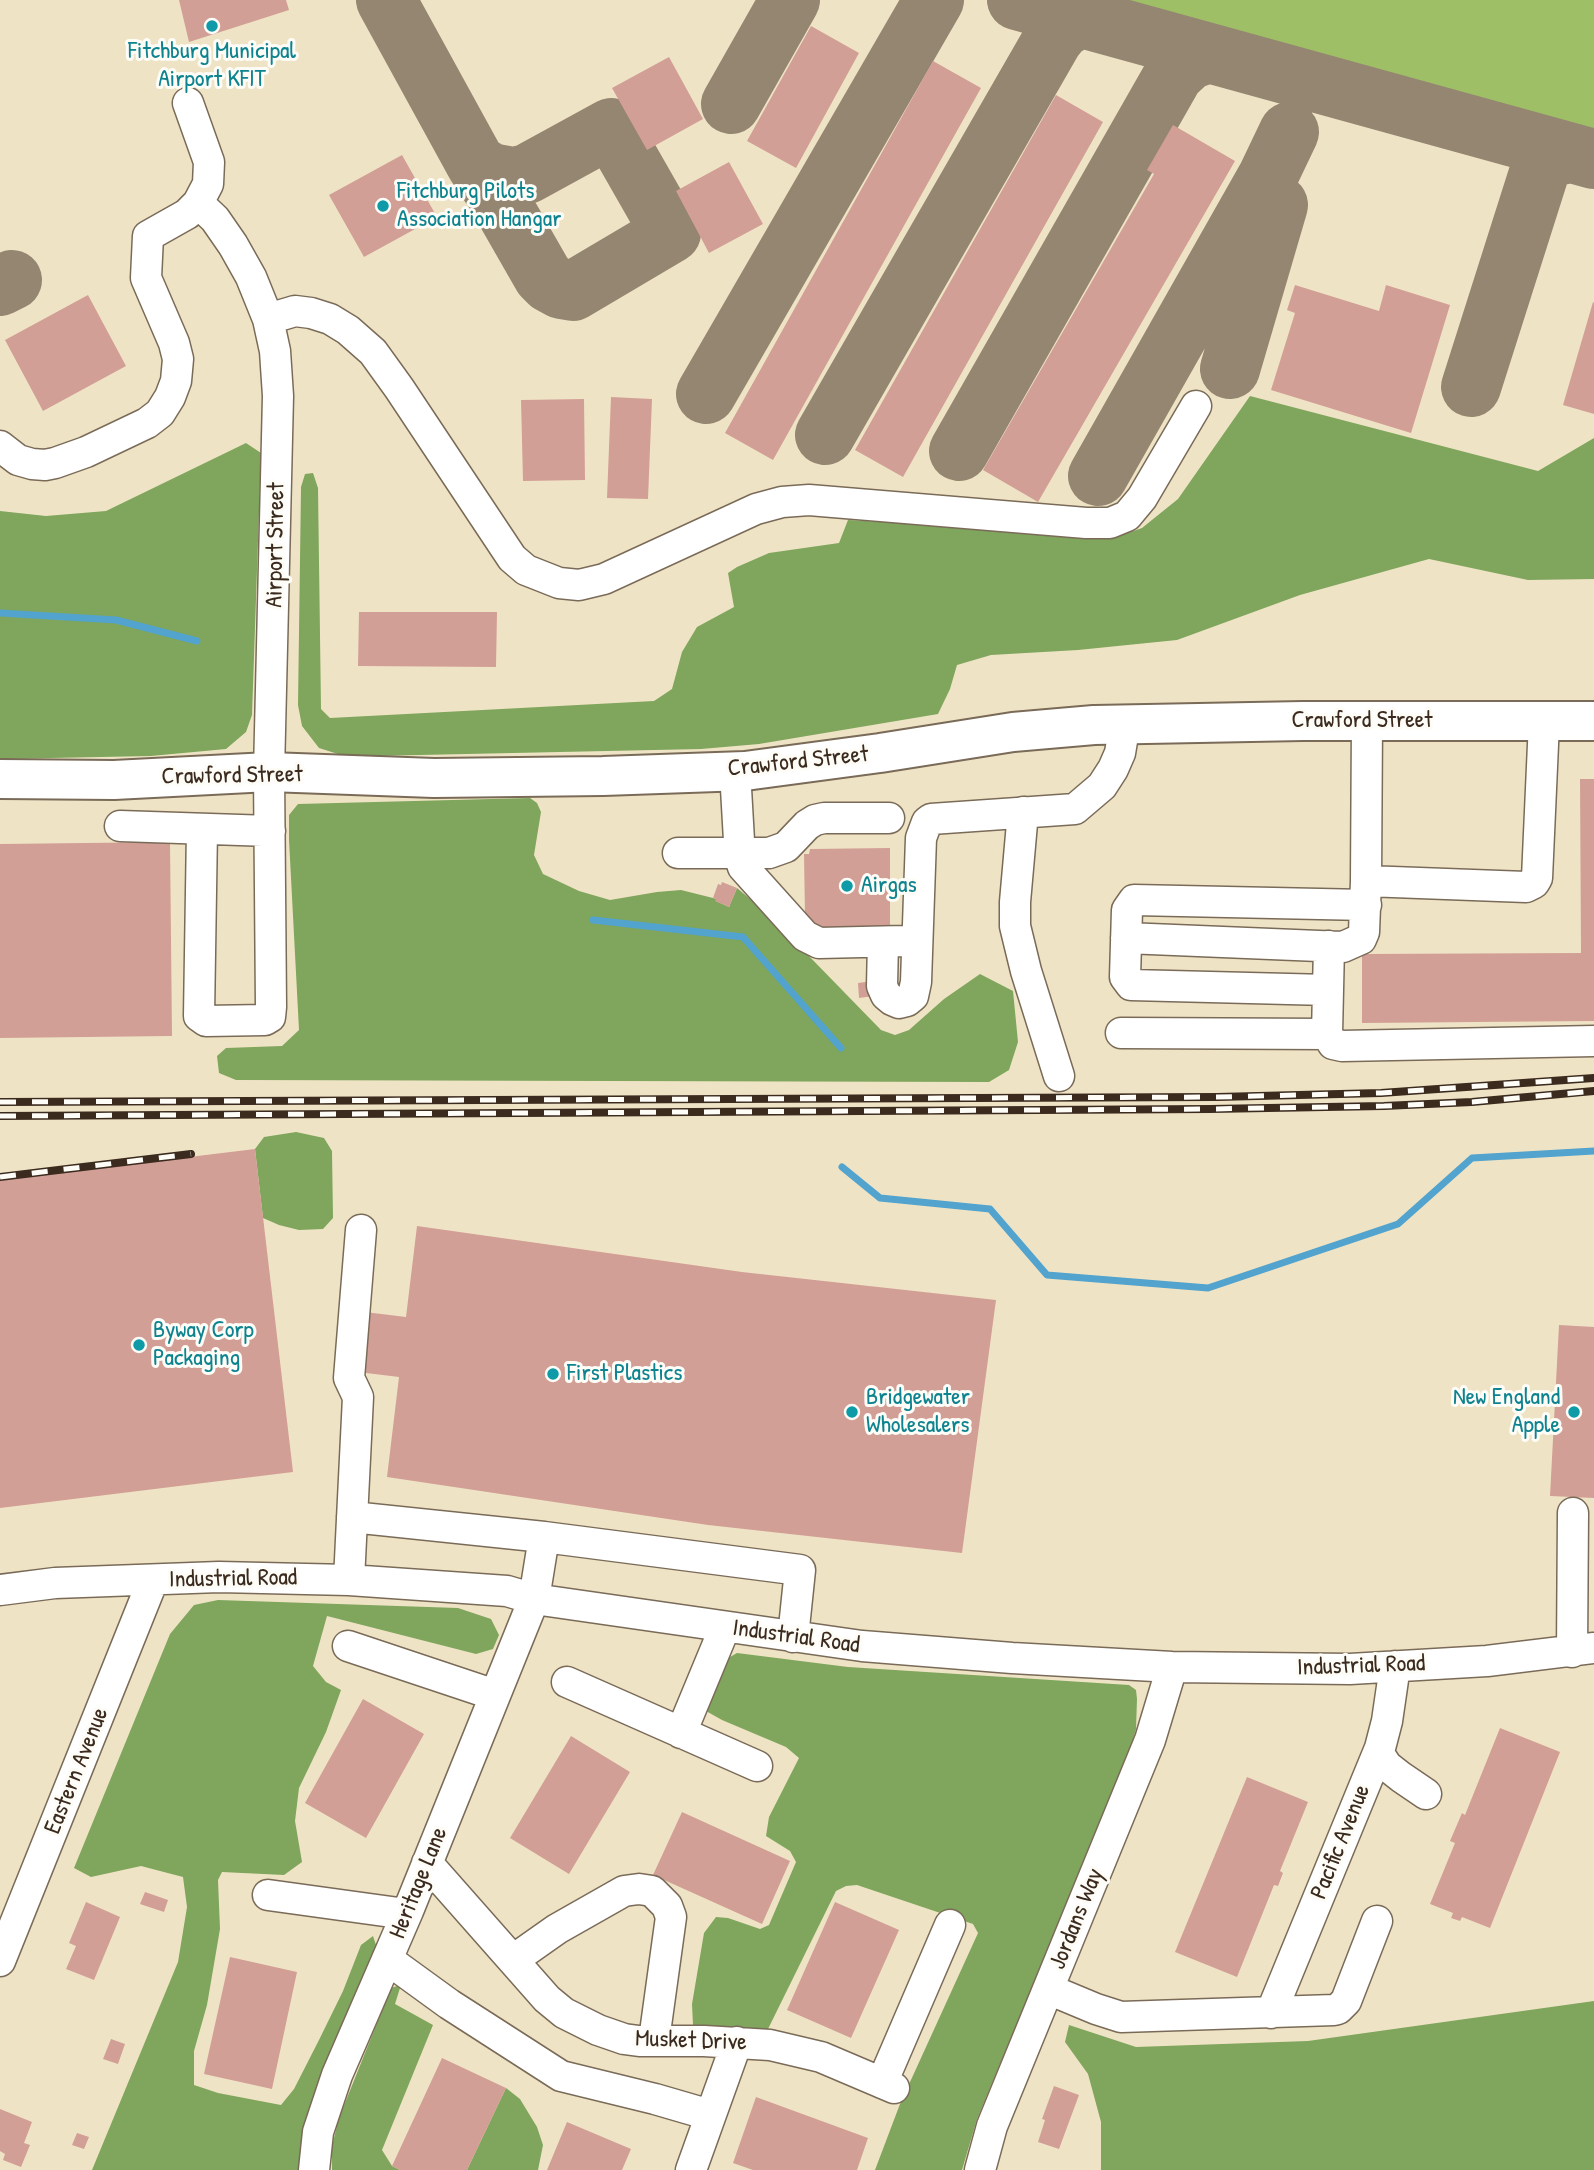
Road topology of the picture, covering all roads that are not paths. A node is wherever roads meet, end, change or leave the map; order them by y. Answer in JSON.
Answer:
{"nodes":[{"id":1,"x":188,"y":103,"type":"dead end"},
{"id":2,"x":198,"y":203,"type":"junction"},
{"id":3,"x":268,"y":319,"type":"junction"},
{"id":4,"x":1196,"y":406,"type":"dead end"},
{"id":5,"x":0,"y":446,"type":"edge"},
{"id":6,"x":1367,"y":721,"type":"junction"},
{"id":7,"x":1594,"y":721,"type":"edge"},
{"id":8,"x":1544,"y":722,"type":"junction"},
{"id":9,"x":1125,"y":723,"type":"junction"},
{"id":10,"x":735,"y":771,"type":"junction"},
{"id":11,"x":269,"y":772,"type":"junction"},
{"id":12,"x":0,"y":779,"type":"edge"},
{"id":13,"x":1023,"y":812,"type":"junction"},
{"id":14,"x":890,"y":818,"type":"dead end"},
{"id":15,"x":120,"y":826,"type":"dead end"},
{"id":16,"x":202,"y":829,"type":"junction"},
{"id":17,"x":270,"y":831,"type":"junction"},
{"id":18,"x":678,"y":853,"type":"dead end"},
{"id":19,"x":740,"y":853,"type":"junction"},
{"id":20,"x":1366,"y":893,"type":"junction"},
{"id":21,"x":1126,"y":938,"type":"junction"},
{"id":22,"x":916,"y":941,"type":"junction"},
{"id":23,"x":884,"y":942,"type":"junction"},
{"id":24,"x":1329,"y":946,"type":"junction"},
{"id":25,"x":1328,"y":990,"type":"junction"},
{"id":26,"x":1121,"y":1033,"type":"dead end"},
{"id":27,"x":1327,"y":1034,"type":"junction"},
{"id":28,"x":1594,"y":1041,"type":"edge"},
{"id":29,"x":1059,"y":1076,"type":"dead end"},
{"id":30,"x":361,"y":1230,"type":"dead end"},
{"id":31,"x":1573,"y":1513,"type":"dead end"},
{"id":32,"x":352,"y":1517,"type":"junction"},
{"id":33,"x":544,"y":1537,"type":"junction"},
{"id":34,"x":153,"y":1580,"type":"junction"},
{"id":35,"x":349,"y":1580,"type":"junction"},
{"id":36,"x":0,"y":1590,"type":"edge"},
{"id":37,"x":534,"y":1599,"type":"junction"},
{"id":38,"x":725,"y":1627,"type":"junction"},
{"id":39,"x":793,"y":1637,"type":"junction"},
{"id":40,"x":348,"y":1646,"type":"dead end"},
{"id":41,"x":1583,"y":1650,"type":"edge"},
{"id":42,"x":1395,"y":1666,"type":"junction"},
{"id":43,"x":1172,"y":1667,"type":"junction"},
{"id":44,"x":567,"y":1682,"type":"dead end"},
{"id":45,"x":495,"y":1695,"type":"junction"},
{"id":46,"x":681,"y":1733,"type":"junction"},
{"id":47,"x":1380,"y":1748,"type":"junction"},
{"id":48,"x":757,"y":1766,"type":"dead end"},
{"id":49,"x":1426,"y":1794,"type":"dead end"},
{"id":50,"x":427,"y":1863,"type":"junction"},
{"id":51,"x":268,"y":1895,"type":"dead end"},
{"id":52,"x":406,"y":1914,"type":"junction"},
{"id":53,"x":1377,"y":1921,"type":"dead end"},
{"id":54,"x":950,"y":1925,"type":"dead end"},
{"id":55,"x":387,"y":1959,"type":"junction"},
{"id":56,"x":513,"y":1960,"type":"junction"},
{"id":57,"x":0,"y":1961,"type":"edge"},
{"id":58,"x":1048,"y":1989,"type":"junction"},
{"id":59,"x":1271,"y":2013,"type":"junction"},
{"id":60,"x":654,"y":2040,"type":"junction"},
{"id":61,"x":737,"y":2042,"type":"junction"},
{"id":62,"x":710,"y":2115,"type":"junction"},
{"id":63,"x":314,"y":2170,"type":"edge"},
{"id":64,"x":691,"y":2170,"type":"edge"},
{"id":65,"x":980,"y":2170,"type":"edge"}],
"edges":[{"from":1,"to":2,"type":"street"},
{"from":2,"to":3,"type":"street","name":"Airport Street"},
{"from":2,"to":5,"type":"street"},
{"from":3,"to":4,"type":"street"},
{"from":3,"to":11,"type":"street","name":"Airport Street"},
{"from":6,"to":8,"type":"main road","name":"Crawford Street"},
{"from":6,"to":9,"type":"main road","name":"Crawford Street"},
{"from":6,"to":20,"type":"street"},
{"from":7,"to":8,"type":"main road","name":"Crawford Street"},
{"from":8,"to":20,"type":"street"},
{"from":9,"to":10,"type":"main road","name":"Crawford Street"},
{"from":9,"to":13,"type":"street"},
{"from":10,"to":11,"type":"main road","name":"Crawford Street"},
{"from":10,"to":19,"type":"street"},
{"from":11,"to":12,"type":"main road","name":"Crawford Street"},
{"from":11,"to":17,"type":"street","name":"Airport Street"},
{"from":13,"to":22,"type":"street"},
{"from":13,"to":29,"type":"street"},
{"from":14,"to":19,"type":"street"},
{"from":15,"to":16,"type":"street"},
{"from":16,"to":17,"type":"street"},
{"from":16,"to":17,"type":"street","name":"Airport Street"},
{"from":18,"to":19,"type":"street"},
{"from":19,"to":23,"type":"street"},
{"from":20,"to":21,"type":"street"},
{"from":20,"to":24,"type":"street"},
{"from":21,"to":24,"type":"street"},
{"from":21,"to":25,"type":"street"},
{"from":22,"to":23,"type":"street"},
{"from":22,"to":23,"type":"street"},
{"from":24,"to":25,"type":"street"},
{"from":25,"to":27,"type":"street"},
{"from":26,"to":27,"type":"street"},
{"from":27,"to":28,"type":"street"},
{"from":30,"to":32,"type":"street"},
{"from":31,"to":41,"type":"street"},
{"from":32,"to":33,"type":"street"},
{"from":32,"to":35,"type":"street"},
{"from":33,"to":37,"type":"street","name":"Heritage Lane"},
{"from":33,"to":39,"type":"street"},
{"from":34,"to":35,"type":"street","name":"Industrial Road"},
{"from":34,"to":36,"type":"street","name":"Industrial Road"},
{"from":34,"to":57,"type":"street","name":"Eastern Avenue"},
{"from":35,"to":37,"type":"street","name":"Industrial Road"},
{"from":37,"to":38,"type":"street","name":"Industrial Road"},
{"from":37,"to":45,"type":"street","name":"Heritage Lane"},
{"from":38,"to":39,"type":"street","name":"Industrial Road"},
{"from":38,"to":46,"type":"street"},
{"from":39,"to":43,"type":"street","name":"Industrial Road"},
{"from":40,"to":45,"type":"street"},
{"from":41,"to":42,"type":"street","name":"Industrial Road"},
{"from":42,"to":43,"type":"street","name":"Industrial Road"},
{"from":42,"to":47,"type":"street","name":"Pacific Avenue"},
{"from":43,"to":58,"type":"street","name":"Jordans Way"},
{"from":44,"to":46,"type":"street"},
{"from":45,"to":50,"type":"street","name":"Heritage Lane"},
{"from":46,"to":48,"type":"street"},
{"from":47,"to":49,"type":"street"},
{"from":47,"to":59,"type":"street","name":"Pacific Avenue"},
{"from":50,"to":52,"type":"street","name":"Heritage Lane"},
{"from":50,"to":56,"type":"street","name":"Musket Drive"},
{"from":51,"to":52,"type":"street"},
{"from":52,"to":55,"type":"street","name":"Heritage Lane"},
{"from":53,"to":59,"type":"street"},
{"from":54,"to":61,"type":"street","name":"Musket Drive"},
{"from":55,"to":62,"type":"street"},
{"from":55,"to":63,"type":"street","name":"Heritage Lane"},
{"from":56,"to":60,"type":"street","name":"Musket Drive"},
{"from":56,"to":60,"type":"street"},
{"from":58,"to":59,"type":"street"},
{"from":58,"to":65,"type":"street","name":"Jordans Way"},
{"from":60,"to":61,"type":"street","name":"Musket Drive"},
{"from":61,"to":62,"type":"street"},
{"from":62,"to":64,"type":"street"}]}
